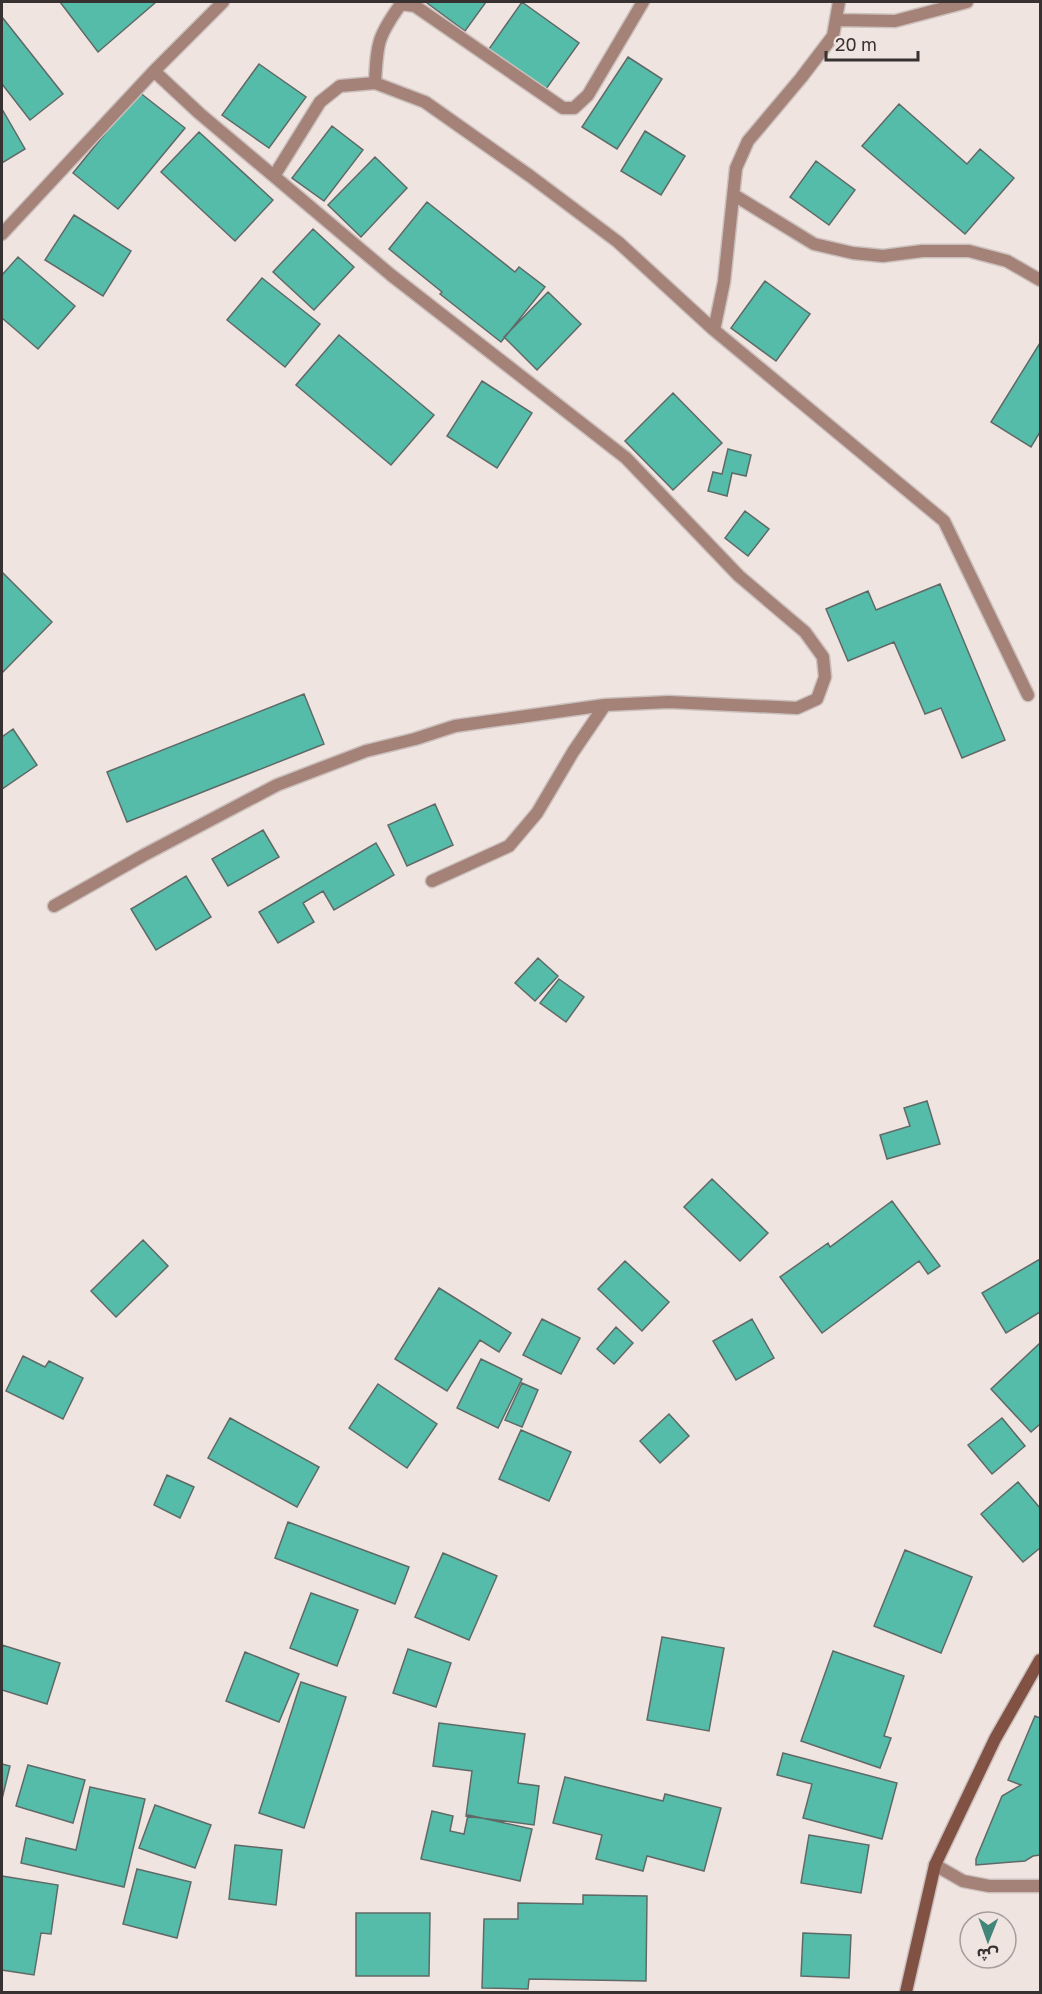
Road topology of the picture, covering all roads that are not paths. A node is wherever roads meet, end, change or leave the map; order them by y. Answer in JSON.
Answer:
{"nodes":[{"id":1,"x":223,"y":2,"type":"edge"},
{"id":2,"x":643,"y":2,"type":"edge"},
{"id":3,"x":839,"y":2,"type":"edge"},
{"id":4,"x":967,"y":2,"type":"edge"},
{"id":5,"x":836,"y":20,"type":"junction"},
{"id":6,"x":154,"y":71,"type":"junction"},
{"id":7,"x":375,"y":83,"type":"junction"},
{"id":8,"x":274,"y":176,"type":"junction"},
{"id":9,"x":734,"y":195,"type":"junction"},
{"id":10,"x":2,"y":234,"type":"edge"},
{"id":11,"x":1041,"y":279,"type":"edge"},
{"id":12,"x":714,"y":330,"type":"junction"},
{"id":13,"x":1028,"y":695,"type":"dead end"},
{"id":14,"x":605,"y":705,"type":"junction"},
{"id":15,"x":432,"y":881,"type":"dead end"},
{"id":16,"x":54,"y":906,"type":"dead end"},
{"id":17,"x":1041,"y":1660,"type":"edge"},
{"id":18,"x":935,"y":1864,"type":"junction"},
{"id":19,"x":1041,"y":1886,"type":"edge"},
{"id":20,"x":906,"y":1992,"type":"edge"}],
"edges":[{"from":1,"to":6,"type":"street"},
{"from":2,"to":7,"type":"street"},
{"from":3,"to":5,"type":"street"},
{"from":4,"to":5,"type":"street"},
{"from":5,"to":9,"type":"street"},
{"from":6,"to":8,"type":"street"},
{"from":6,"to":10,"type":"street"},
{"from":7,"to":8,"type":"street"},
{"from":7,"to":12,"type":"street"},
{"from":8,"to":14,"type":"street"},
{"from":9,"to":11,"type":"street"},
{"from":9,"to":12,"type":"street"},
{"from":12,"to":13,"type":"street"},
{"from":14,"to":15,"type":"street"},
{"from":14,"to":16,"type":"street"},
{"from":17,"to":18,"type":"main road"},
{"from":18,"to":19,"type":"street"},
{"from":18,"to":20,"type":"main road"}]}
